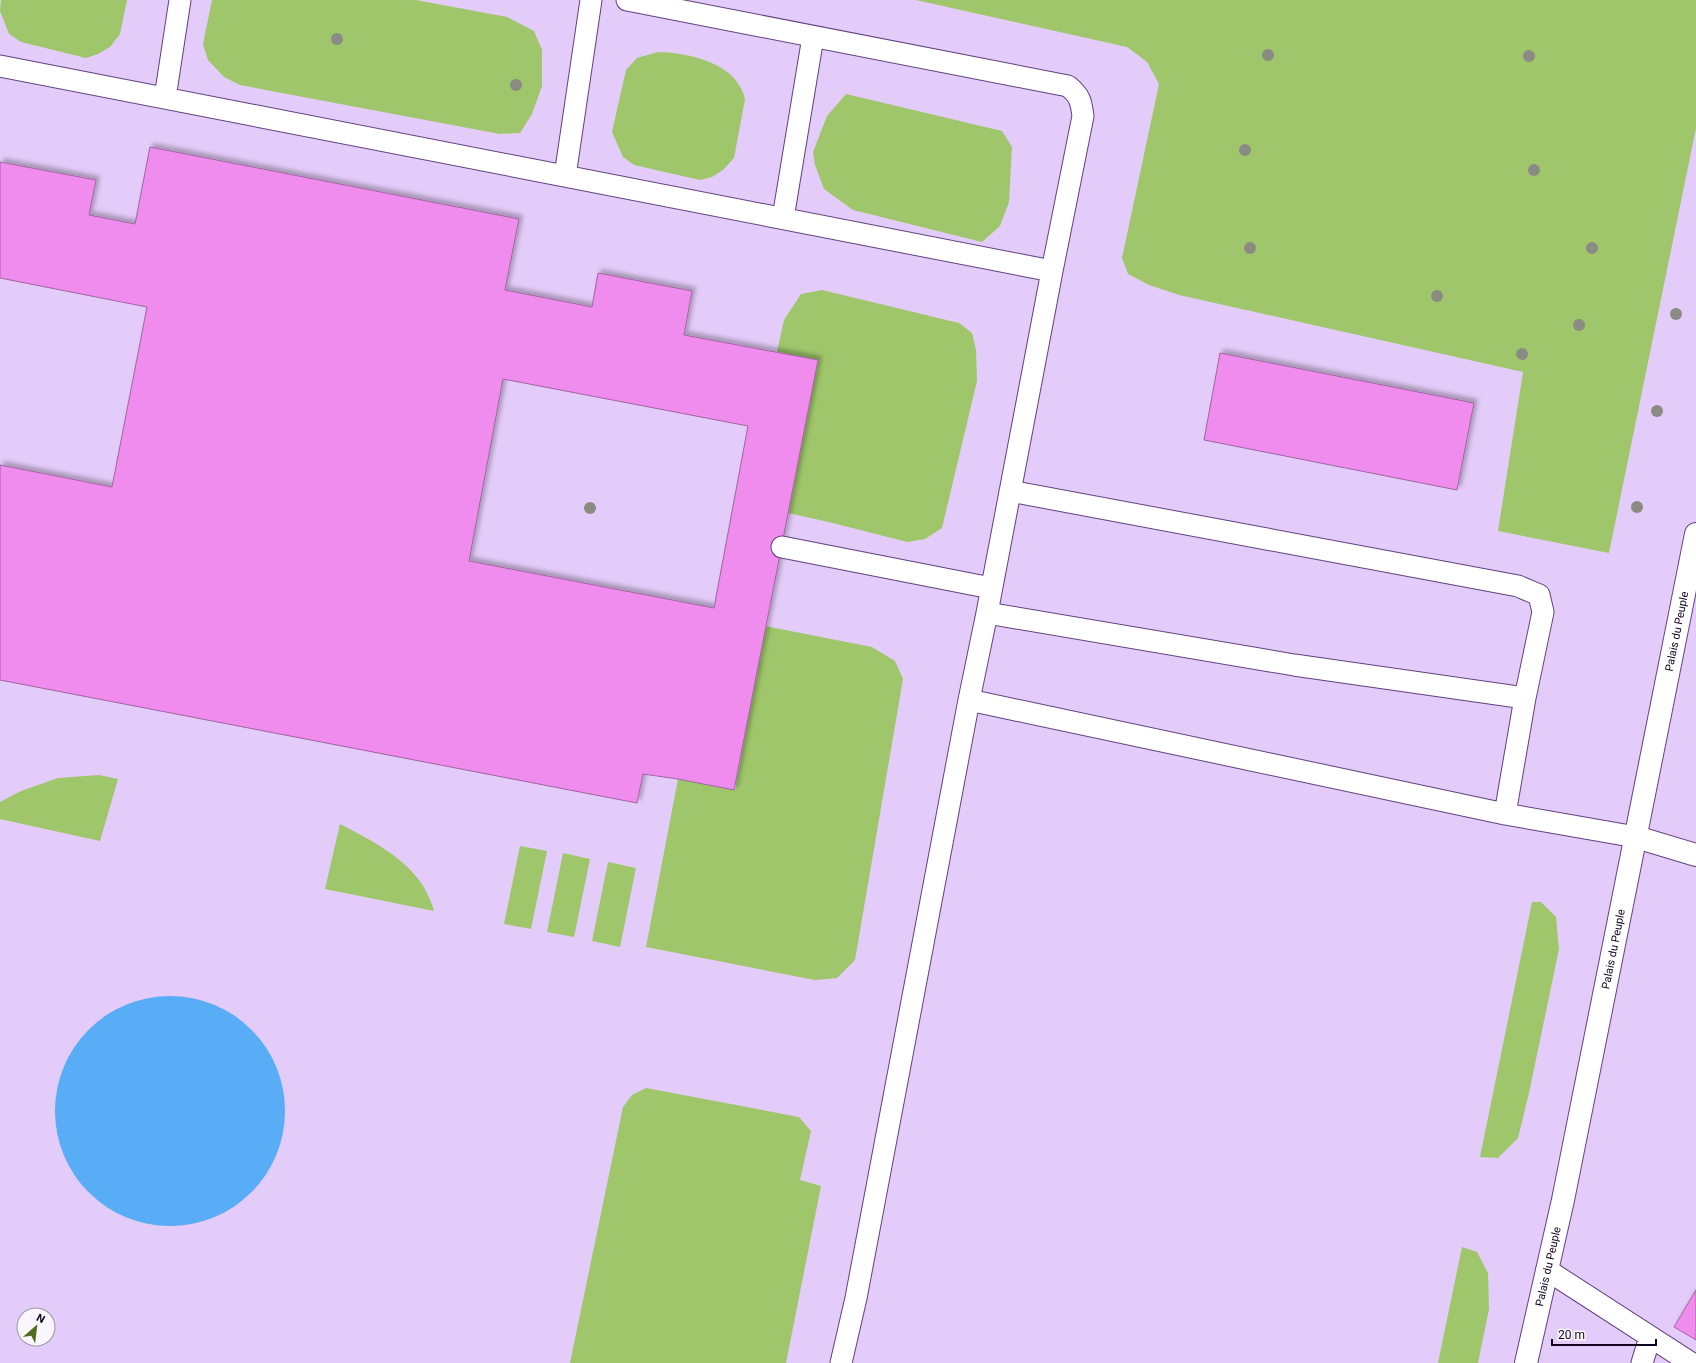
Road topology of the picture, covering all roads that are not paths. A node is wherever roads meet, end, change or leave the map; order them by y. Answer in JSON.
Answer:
{"nodes":[{"id":1,"x":180,"y":0,"type":"edge"},
{"id":2,"x":591,"y":0,"type":"edge"},
{"id":3,"x":627,"y":0,"type":"edge"},
{"id":4,"x":813,"y":37,"type":"junction"},
{"id":5,"x":0,"y":66,"type":"edge"},
{"id":6,"x":165,"y":98,"type":"junction"},
{"id":7,"x":565,"y":176,"type":"junction"},
{"id":8,"x":783,"y":218,"type":"junction"},
{"id":9,"x":1052,"y":271,"type":"junction"},
{"id":10,"x":1010,"y":491,"type":"junction"},
{"id":11,"x":1696,"y":534,"type":"edge"},
{"id":12,"x":782,"y":547,"type":"dead end"},
{"id":13,"x":991,"y":588,"type":"junction"},
{"id":14,"x":987,"y":613,"type":"junction"},
{"id":15,"x":1525,"y":698,"type":"junction"},
{"id":16,"x":969,"y":700,"type":"junction"},
{"id":17,"x":1505,"y":814,"type":"junction"},
{"id":18,"x":1636,"y":837,"type":"junction"},
{"id":19,"x":1696,"y":855,"type":"edge"},
{"id":20,"x":1547,"y":1270,"type":"junction"},
{"id":21,"x":1650,"y":1337,"type":"junction"},
{"id":22,"x":841,"y":1363,"type":"edge"},
{"id":23,"x":1526,"y":1363,"type":"edge"},
{"id":24,"x":1642,"y":1363,"type":"edge"},
{"id":25,"x":1691,"y":1363,"type":"edge"}],
"edges":[{"from":1,"to":6,"type":"lane"},
{"from":2,"to":7,"type":"lane"},
{"from":3,"to":4,"type":"lane"},
{"from":4,"to":8,"type":"lane"},
{"from":4,"to":9,"type":"lane"},
{"from":5,"to":6,"type":"lane"},
{"from":6,"to":7,"type":"lane"},
{"from":7,"to":8,"type":"lane"},
{"from":8,"to":9,"type":"lane"},
{"from":9,"to":10,"type":"lane"},
{"from":10,"to":13,"type":"lane"},
{"from":10,"to":15,"type":"lane"},
{"from":11,"to":18,"type":"street","name":"Palais du Peuple"},
{"from":12,"to":13,"type":"lane"},
{"from":13,"to":14,"type":"lane"},
{"from":14,"to":15,"type":"lane"},
{"from":14,"to":16,"type":"lane"},
{"from":15,"to":17,"type":"lane"},
{"from":16,"to":17,"type":"lane"},
{"from":16,"to":22,"type":"lane"},
{"from":17,"to":18,"type":"lane"},
{"from":18,"to":19,"type":"street"},
{"from":18,"to":20,"type":"street","name":"Palais du Peuple"},
{"from":20,"to":21,"type":"lane"},
{"from":20,"to":23,"type":"street","name":"Palais du Peuple"},
{"from":21,"to":24,"type":"lane"},
{"from":21,"to":25,"type":"lane"}]}
